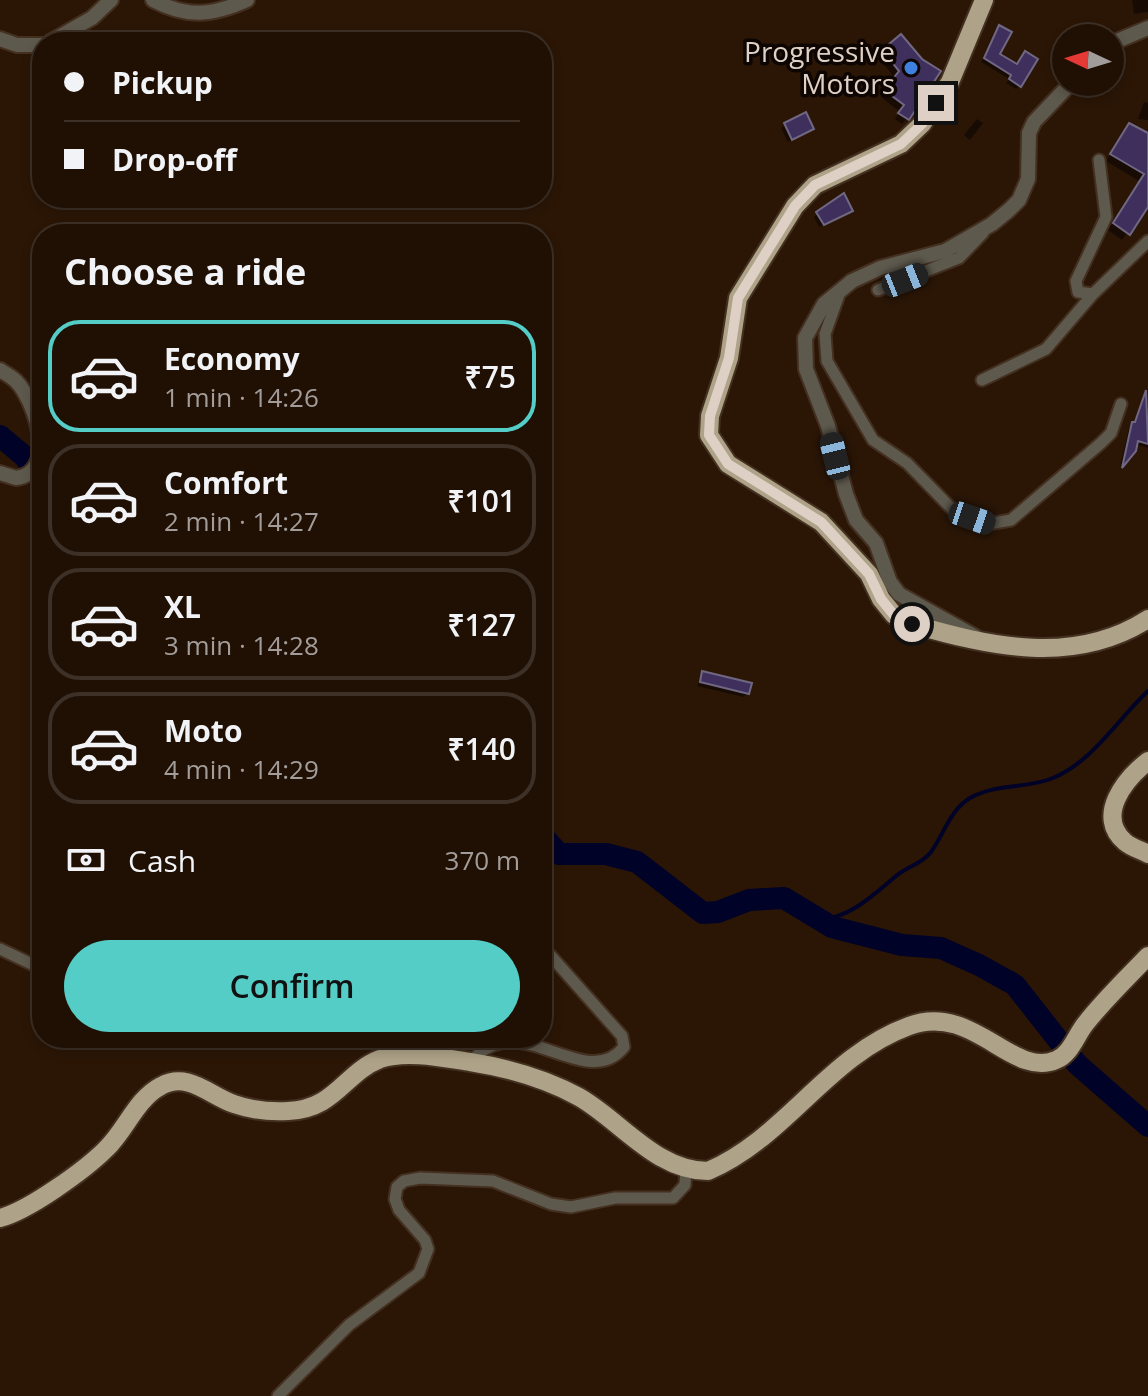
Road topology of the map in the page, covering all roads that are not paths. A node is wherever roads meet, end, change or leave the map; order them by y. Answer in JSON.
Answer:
{"nodes":[{"id":1,"x":111,"y":0,"type":"edge"},
{"id":2,"x":153,"y":0,"type":"edge"},
{"id":3,"x":247,"y":0,"type":"edge"},
{"id":4,"x":984,"y":0,"type":"edge"},
{"id":5,"x":1148,"y":28,"type":"edge"},
{"id":6,"x":68,"y":32,"type":"edge"},
{"id":7,"x":1124,"y":38,"type":"edge"},
{"id":8,"x":0,"y":39,"type":"edge"},
{"id":9,"x":32,"y":45,"type":"edge"},
{"id":10,"x":1059,"y":96,"type":"edge"},
{"id":11,"x":1099,"y":160,"type":"dead end"},
{"id":12,"x":992,"y":224,"type":"junction"},
{"id":13,"x":1148,"y":241,"type":"edge"},
{"id":14,"x":841,"y":289,"type":"junction"},
{"id":15,"x":878,"y":290,"type":"dead end"},
{"id":16,"x":1093,"y":294,"type":"junction"},
{"id":17,"x":0,"y":370,"type":"edge"},
{"id":18,"x":982,"y":380,"type":"dead end"},
{"id":19,"x":1121,"y":404,"type":"dead end"},
{"id":20,"x":32,"y":412,"type":"edge"},
{"id":21,"x":32,"y":469,"type":"edge"},
{"id":22,"x":0,"y":473,"type":"edge"},
{"id":23,"x":1148,"y":619,"type":"edge"},
{"id":24,"x":978,"y":639,"type":"junction"},
{"id":25,"x":1148,"y":761,"type":"edge"},
{"id":26,"x":1148,"y":854,"type":"edge"},
{"id":27,"x":0,"y":949,"type":"edge"},
{"id":28,"x":1148,"y":956,"type":"edge"},
{"id":29,"x":552,"y":957,"type":"edge"},
{"id":30,"x":32,"y":964,"type":"edge"},
{"id":31,"x":485,"y":1048,"type":"edge"},
{"id":32,"x":542,"y":1048,"type":"edge"},
{"id":33,"x":471,"y":1062,"type":"junction"},
{"id":34,"x":686,"y":1168,"type":"junction"},
{"id":35,"x":0,"y":1218,"type":"edge"},
{"id":36,"x":278,"y":1396,"type":"edge"}],
"edges":[{"from":1,"to":6,"type":"street"},
{"from":2,"to":3,"type":"street"},
{"from":4,"to":24,"type":"highway"},
{"from":5,"to":7,"type":"street"},
{"from":8,"to":9,"type":"street"},
{"from":10,"to":12,"type":"street"},
{"from":11,"to":16,"type":"street"},
{"from":12,"to":14,"type":"street"},
{"from":12,"to":15,"type":"street"},
{"from":13,"to":16,"type":"street"},
{"from":14,"to":19,"type":"street"},
{"from":14,"to":24,"type":"street"},
{"from":16,"to":18,"type":"street"},
{"from":17,"to":20,"type":"street"},
{"from":21,"to":22,"type":"street"},
{"from":23,"to":24,"type":"highway"},
{"from":25,"to":26,"type":"highway"},
{"from":27,"to":30,"type":"street"},
{"from":28,"to":34,"type":"highway"},
{"from":29,"to":32,"type":"street"},
{"from":31,"to":33,"type":"street"},
{"from":33,"to":34,"type":"highway"},
{"from":33,"to":35,"type":"highway"},
{"from":34,"to":36,"type":"street"}]}
